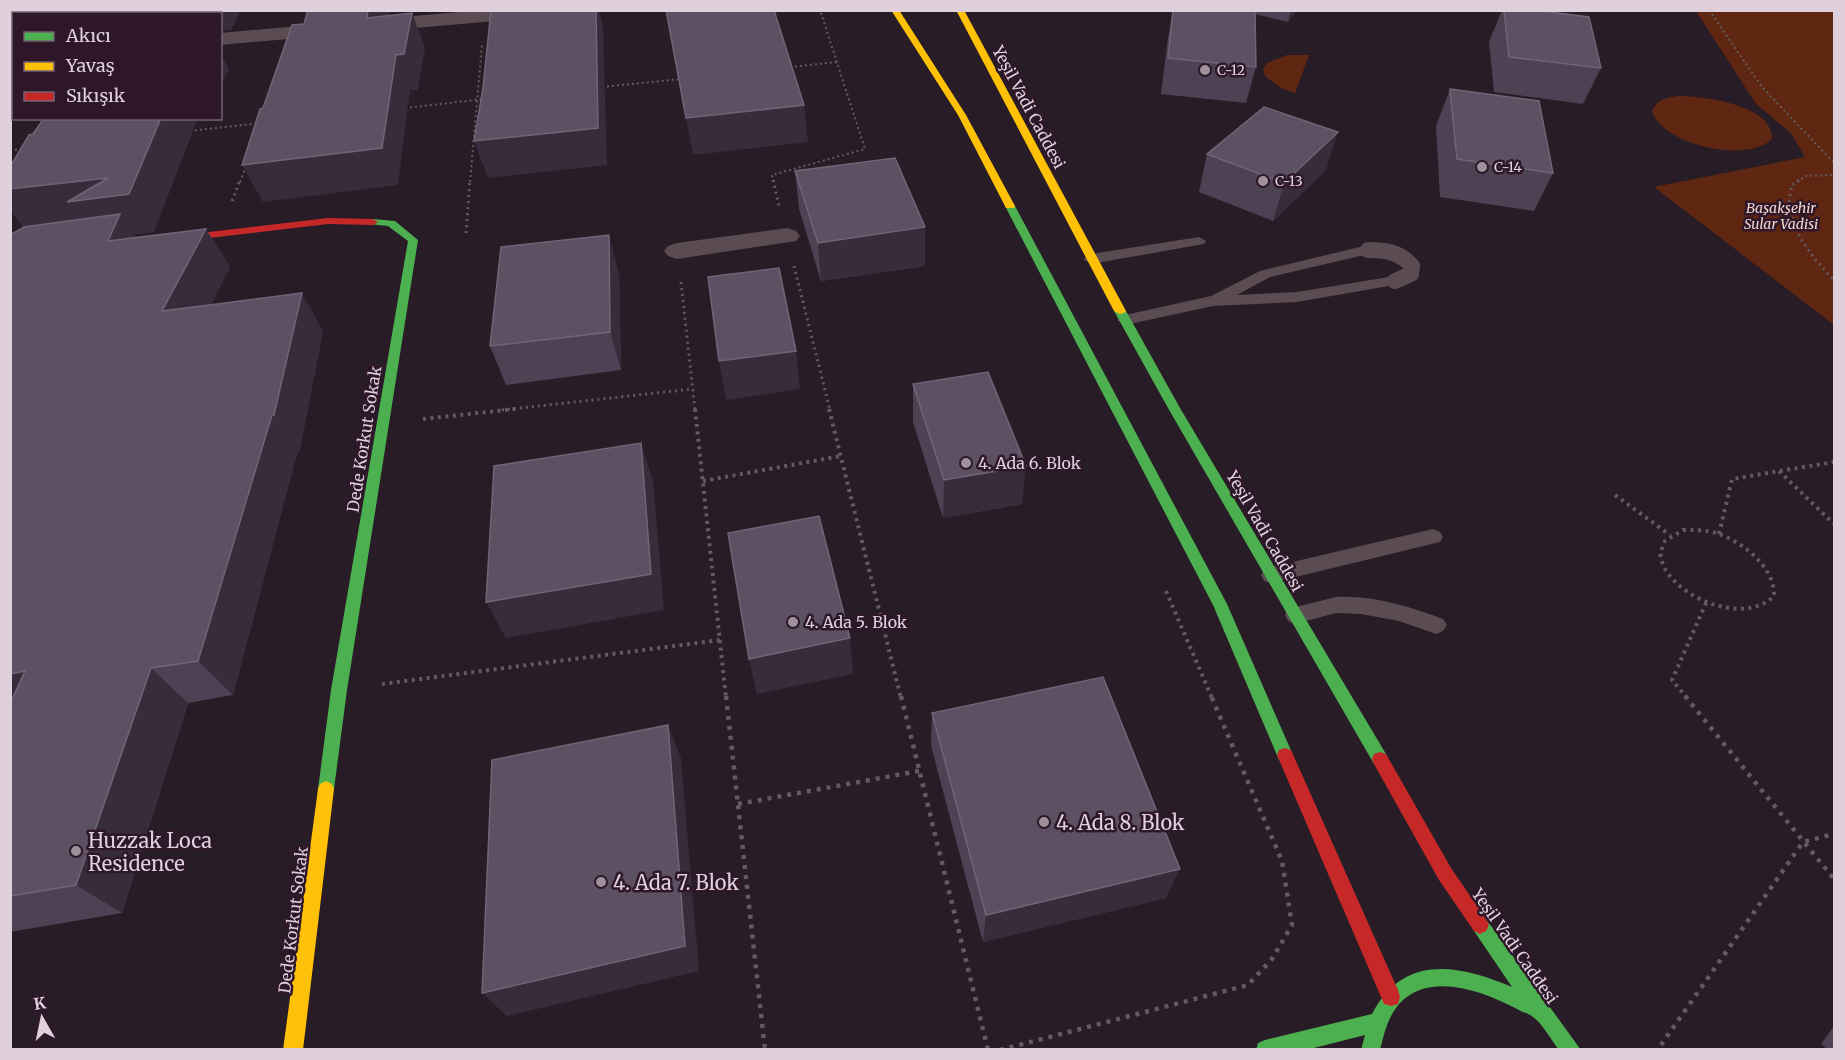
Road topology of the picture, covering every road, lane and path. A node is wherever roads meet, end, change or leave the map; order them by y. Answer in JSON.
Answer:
{"nodes":[{"id":1,"x":555,"y":10,"type":"edge"},
{"id":2,"x":820,"y":10,"type":"edge"},
{"id":3,"x":895,"y":10,"type":"edge"},
{"id":4,"x":960,"y":10,"type":"edge"},
{"id":5,"x":1709,"y":10,"type":"edge"},
{"id":6,"x":484,"y":17,"type":"junction"},
{"id":7,"x":222,"y":39,"type":"edge"},
{"id":8,"x":837,"y":62,"type":"junction"},
{"id":9,"x":780,"y":68,"type":"edge"},
{"id":10,"x":689,"y":78,"type":"edge"},
{"id":11,"x":596,"y":88,"type":"edge"},
{"id":12,"x":489,"y":99,"type":"edge"},
{"id":13,"x":477,"y":100,"type":"junction"},
{"id":14,"x":398,"y":109,"type":"dead end"},
{"id":15,"x":262,"y":123,"type":"edge"},
{"id":16,"x":182,"y":132,"type":"dead end"},
{"id":17,"x":33,"y":148,"type":"edge"},
{"id":18,"x":10,"y":150,"type":"edge"},
{"id":19,"x":249,"y":156,"type":"edge"},
{"id":20,"x":1834,"y":163,"type":"edge"},
{"id":21,"x":1834,"y":175,"type":"edge"},
{"id":22,"x":220,"y":232,"type":"junction"},
{"id":23,"x":466,"y":233,"type":"dead end"},
{"id":24,"x":787,"y":236,"type":"junction"},
{"id":25,"x":1199,"y":241,"type":"dead end"},
{"id":26,"x":150,"y":242,"type":"edge"},
{"id":27,"x":677,"y":251,"type":"joint"},
{"id":28,"x":1091,"y":259,"type":"junction"},
{"id":29,"x":1834,"y":280,"type":"edge"},
{"id":30,"x":1271,"y":285,"type":"dead end"},
{"id":31,"x":1214,"y":301,"type":"junction"},
{"id":32,"x":1125,"y":320,"type":"junction"},
{"id":33,"x":692,"y":389,"type":"junction"},
{"id":34,"x":384,"y":424,"type":"junction"},
{"id":35,"x":841,"y":456,"type":"junction"},
{"id":36,"x":1834,"y":462,"type":"edge"},
{"id":37,"x":1779,"y":471,"type":"junction"},
{"id":38,"x":703,"y":481,"type":"junction"},
{"id":39,"x":1615,"y":495,"type":"dead end"},
{"id":40,"x":1834,"y":524,"type":"edge"},
{"id":41,"x":1719,"y":534,"type":"junction"},
{"id":42,"x":1670,"y":535,"type":"junction"},
{"id":43,"x":1433,"y":537,"type":"dead end"},
{"id":44,"x":1271,"y":575,"type":"junction"},
{"id":45,"x":1165,"y":586,"type":"dead end"},
{"id":46,"x":1706,"y":603,"type":"junction"},
{"id":47,"x":1295,"y":615,"type":"junction"},
{"id":48,"x":1436,"y":625,"type":"dead end"},
{"id":49,"x":720,"y":640,"type":"junction"},
{"id":50,"x":339,"y":690,"type":"junction"},
{"id":51,"x":919,"y":771,"type":"junction"},
{"id":52,"x":738,"y":804,"type":"junction"},
{"id":53,"x":1834,"y":834,"type":"edge"},
{"id":54,"x":1803,"y":842,"type":"junction"},
{"id":55,"x":1834,"y":879,"type":"edge"},
{"id":56,"x":1391,"y":997,"type":"junction"},
{"id":57,"x":1542,"y":1014,"type":"junction"},
{"id":58,"x":1375,"y":1023,"type":"junction"},
{"id":59,"x":1661,"y":1045,"type":"dead end"},
{"id":60,"x":292,"y":1050,"type":"edge"},
{"id":61,"x":765,"y":1050,"type":"edge"},
{"id":62,"x":988,"y":1050,"type":"edge"},
{"id":63,"x":1000,"y":1050,"type":"edge"},
{"id":64,"x":1265,"y":1050,"type":"edge"},
{"id":65,"x":1370,"y":1050,"type":"edge"},
{"id":66,"x":1572,"y":1050,"type":"edge"}],
"edges":[{"from":1,"to":6,"type":"street"},
{"from":2,"to":8,"type":"path"},
{"from":3,"to":56,"type":"main road"},
{"from":4,"to":28,"type":"main road","name":"Yeşil Vadi Caddesi"},
{"from":5,"to":20,"type":"path"},
{"from":6,"to":7,"type":"street"},
{"from":6,"to":13,"type":"path"},
{"from":8,"to":9,"type":"path"},
{"from":8,"to":24,"type":"path"},
{"from":10,"to":11,"type":"path"},
{"from":12,"to":13,"type":"path"},
{"from":13,"to":14,"type":"path"},
{"from":13,"to":23,"type":"path"},
{"from":15,"to":16,"type":"path"},
{"from":17,"to":18,"type":"path"},
{"from":19,"to":22,"type":"path"},
{"from":21,"to":29,"type":"path"},
{"from":22,"to":26,"type":"main road","name":"Dede Korkut Sokak"},
{"from":22,"to":34,"type":"main road","name":"Dede Korkut Sokak"},
{"from":24,"to":27,"type":"street"},
{"from":24,"to":35,"type":"path"},
{"from":25,"to":28,"type":"lane"},
{"from":27,"to":33,"type":"path"},
{"from":28,"to":32,"type":"main road","name":"Yeşil Vadi Caddesi"},
{"from":30,"to":31,"type":"lane"},
{"from":31,"to":31,"type":"lane","bridge":true},
{"from":31,"to":32,"type":"lane"},
{"from":32,"to":44,"type":"main road","name":"Yeşil Vadi Caddesi"},
{"from":33,"to":34,"type":"path"},
{"from":33,"to":38,"type":"path"},
{"from":34,"to":50,"type":"main road","name":"Dede Korkut Sokak"},
{"from":35,"to":38,"type":"path"},
{"from":35,"to":51,"type":"path"},
{"from":36,"to":37,"type":"path"},
{"from":37,"to":40,"type":"path"},
{"from":37,"to":41,"type":"path"},
{"from":38,"to":49,"type":"path"},
{"from":39,"to":42,"type":"path"},
{"from":41,"to":42,"type":"path"},
{"from":41,"to":46,"type":"path"},
{"from":42,"to":46,"type":"path"},
{"from":43,"to":44,"type":"lane"},
{"from":44,"to":47,"type":"main road","name":"Yeşil Vadi Caddesi"},
{"from":45,"to":63,"type":"path"},
{"from":46,"to":54,"type":"path"},
{"from":47,"to":48,"type":"lane"},
{"from":47,"to":57,"type":"main road","name":"Yeşil Vadi Caddesi"},
{"from":49,"to":50,"type":"path"},
{"from":49,"to":52,"type":"path"},
{"from":50,"to":60,"type":"main road","name":"Dede Korkut Sokak"},
{"from":51,"to":52,"type":"path"},
{"from":51,"to":62,"type":"path"},
{"from":52,"to":61,"type":"path"},
{"from":53,"to":54,"type":"path"},
{"from":54,"to":55,"type":"path"},
{"from":54,"to":59,"type":"path"},
{"from":56,"to":57,"type":"main road"},
{"from":56,"to":58,"type":"main road"},
{"from":57,"to":66,"type":"main road","name":"Yeşil Vadi Caddesi"},
{"from":58,"to":64,"type":"main road"},
{"from":58,"to":65,"type":"main road"}]}
